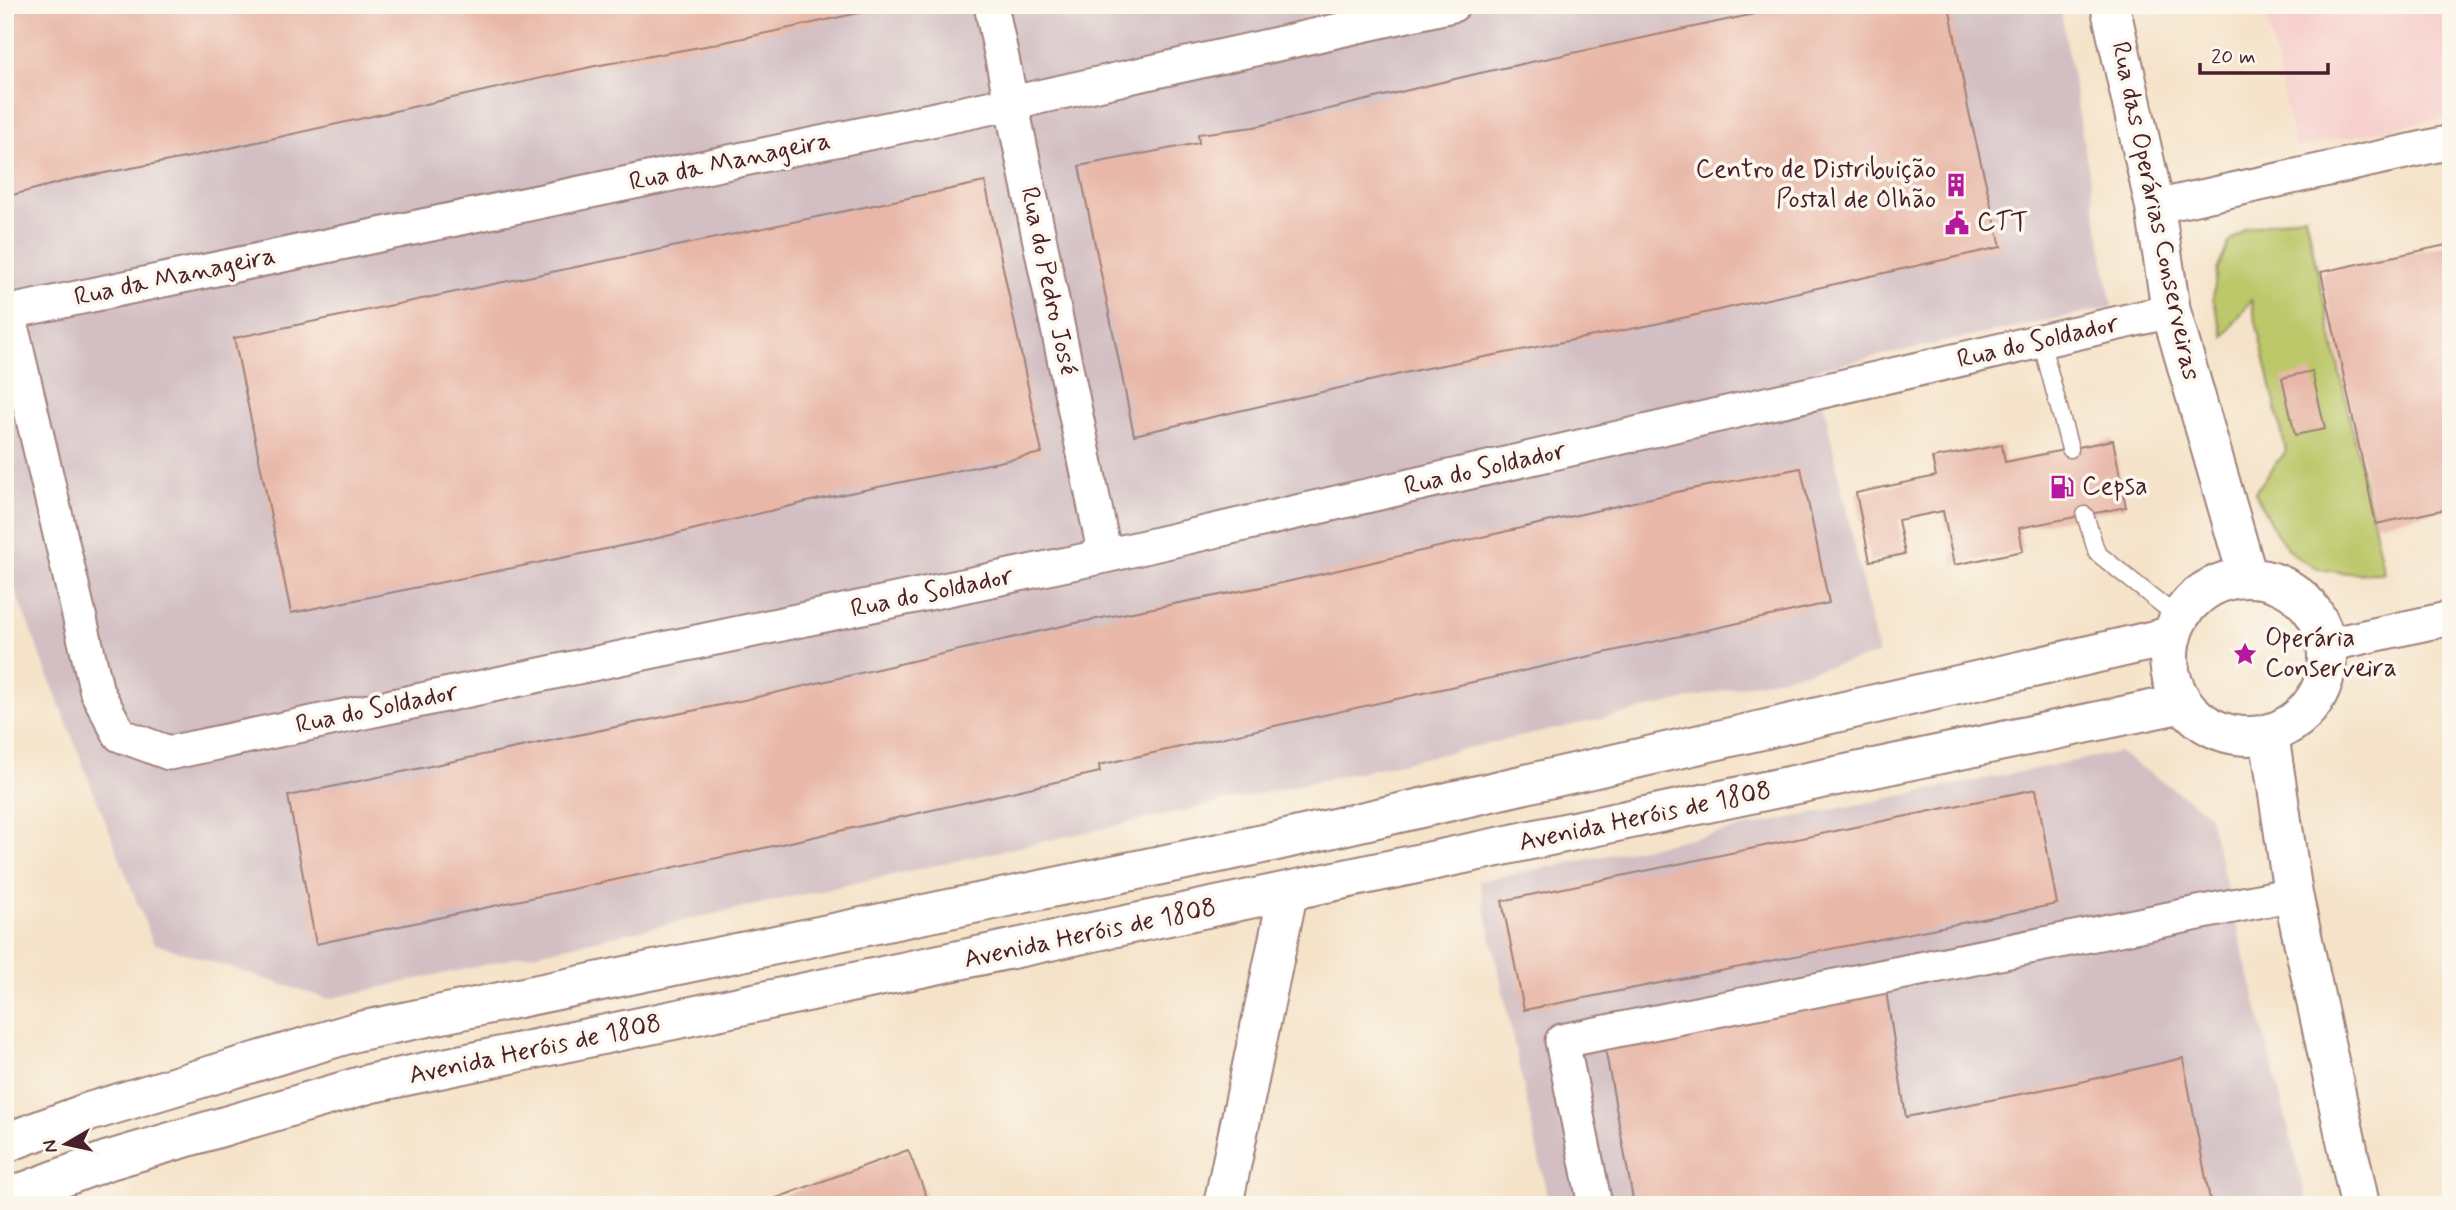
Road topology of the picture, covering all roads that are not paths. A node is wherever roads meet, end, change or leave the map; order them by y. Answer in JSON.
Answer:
{"nodes":[{"id":1,"x":991,"y":5,"type":"edge"},
{"id":2,"x":1453,"y":5,"type":"edge"},
{"id":3,"x":2110,"y":5,"type":"edge"},
{"id":4,"x":1012,"y":103,"type":"junction"},
{"id":5,"x":2451,"y":142,"type":"edge"},
{"id":6,"x":2155,"y":207,"type":"junction"},
{"id":7,"x":2171,"y":311,"type":"junction"},
{"id":8,"x":7,"y":312,"type":"edge"},
{"id":9,"x":2041,"y":341,"type":"junction"},
{"id":10,"x":2070,"y":449,"type":"dead end"},
{"id":11,"x":2085,"y":515,"type":"dead end"},
{"id":12,"x":1105,"y":556,"type":"junction"},
{"id":13,"x":2248,"y":578,"type":"junction"},
{"id":14,"x":2451,"y":618,"type":"edge"},
{"id":15,"x":2176,"y":627,"type":"junction"},
{"id":16,"x":2327,"y":645,"type":"junction"},
{"id":17,"x":2184,"y":703,"type":"junction"},
{"id":18,"x":2269,"y":734,"type":"junction"},
{"id":19,"x":1288,"y":893,"type":"junction"},
{"id":20,"x":2293,"y":894,"type":"junction"},
{"id":21,"x":5,"y":1143,"type":"edge"},
{"id":22,"x":1226,"y":1193,"type":"edge"},
{"id":23,"x":5,"y":1199,"type":"edge"},
{"id":24,"x":1595,"y":1205,"type":"edge"},
{"id":25,"x":2360,"y":1205,"type":"edge"}],
"edges":[{"from":1,"to":4,"type":"street","name":"Rua do Pedro José"},
{"from":2,"to":4,"type":"street","name":"Rua da Manageira"},
{"from":3,"to":6,"type":"main road","name":"Rua das Operárias Conserveiras"},
{"from":4,"to":8,"type":"street","name":"Rua da Manageira"},
{"from":4,"to":12,"type":"street","name":"Rua do Pedro José"},
{"from":5,"to":6,"type":"street"},
{"from":6,"to":7,"type":"main road","name":"Rua das Operárias Conserveiras"},
{"from":7,"to":9,"type":"street","name":"Rua do Soldador"},
{"from":7,"to":13,"type":"main road","name":"Rua das Operárias Conserveiras"},
{"from":8,"to":12,"type":"street","name":"Rua do Soldador"},
{"from":9,"to":10,"type":"lane"},
{"from":9,"to":12,"type":"street","name":"Rua do Soldador"},
{"from":11,"to":15,"type":"lane"},
{"from":13,"to":15,"type":"main road"},
{"from":13,"to":16,"type":"main road"},
{"from":14,"to":16,"type":"street"},
{"from":15,"to":17,"type":"main road"},
{"from":15,"to":21,"type":"main road","name":"Avenida Heróis de 1808"},
{"from":16,"to":18,"type":"main road"},
{"from":17,"to":18,"type":"main road"},
{"from":17,"to":19,"type":"main road","name":"Avenida Heróis de 1808"},
{"from":18,"to":20,"type":"main road"},
{"from":19,"to":22,"type":"main road"},
{"from":19,"to":23,"type":"main road","name":"Avenida Heróis de 1808"},
{"from":20,"to":24,"type":"street"},
{"from":20,"to":25,"type":"main road"}]}
